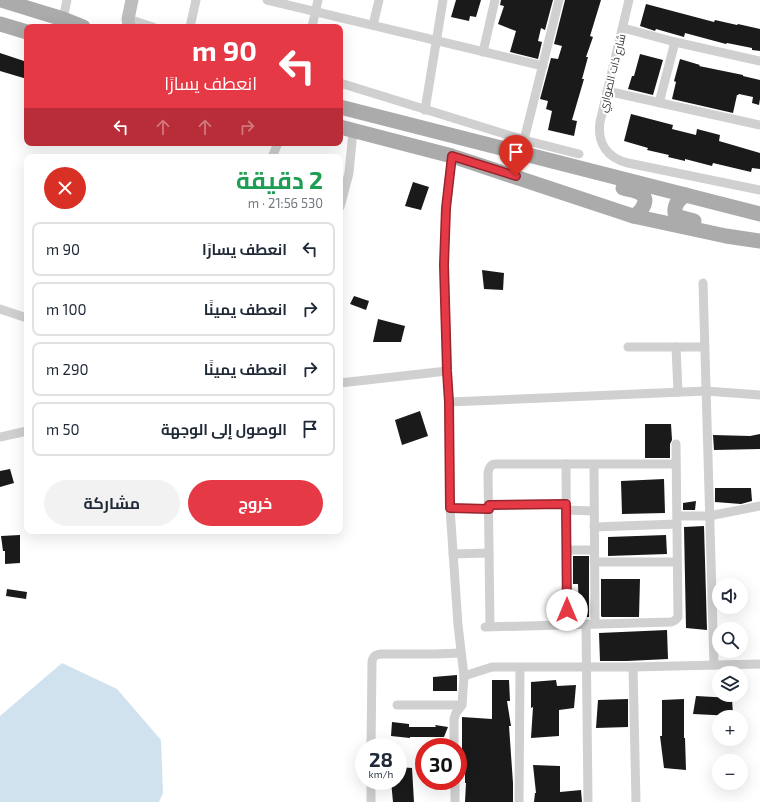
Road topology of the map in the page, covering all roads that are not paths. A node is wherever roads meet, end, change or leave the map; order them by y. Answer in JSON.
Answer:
{"nodes":[{"id":1,"x":1,"y":0,"type":"edge"},
{"id":2,"x":67,"y":0,"type":"edge"},
{"id":3,"x":132,"y":0,"type":"edge"},
{"id":4,"x":196,"y":0,"type":"edge"},
{"id":5,"x":267,"y":0,"type":"edge"},
{"id":6,"x":318,"y":0,"type":"edge"},
{"id":7,"x":379,"y":0,"type":"edge"},
{"id":8,"x":443,"y":0,"type":"edge"},
{"id":9,"x":495,"y":0,"type":"edge"},
{"id":10,"x":559,"y":0,"type":"edge"},
{"id":11,"x":629,"y":0,"type":"edge"},
{"id":12,"x":316,"y":12,"type":"junction"},
{"id":13,"x":63,"y":19,"type":"junction"},
{"id":14,"x":0,"y":24,"type":"edge"},
{"id":15,"x":76,"y":24,"type":"edge"},
{"id":16,"x":125,"y":24,"type":"edge"},
{"id":17,"x":191,"y":24,"type":"edge"},
{"id":18,"x":313,"y":24,"type":"edge"},
{"id":19,"x":373,"y":25,"type":"junction"},
{"id":20,"x":623,"y":28,"type":"junction"},
{"id":21,"x":24,"y":31,"type":"edge"},
{"id":22,"x":436,"y":41,"type":"junction"},
{"id":23,"x":675,"y":42,"type":"junction"},
{"id":24,"x":483,"y":52,"type":"junction"},
{"id":25,"x":760,"y":61,"type":"edge"},
{"id":26,"x":543,"y":66,"type":"junction"},
{"id":27,"x":343,"y":84,"type":"edge"},
{"id":28,"x":607,"y":91,"type":"junction"},
{"id":29,"x":659,"y":103,"type":"junction"},
{"id":30,"x":343,"y":108,"type":"edge"},
{"id":31,"x":425,"y":110,"type":"junction"},
{"id":32,"x":760,"y":125,"type":"edge"},
{"id":33,"x":347,"y":129,"type":"edge"},
{"id":34,"x":524,"y":140,"type":"junction"},
{"id":35,"x":452,"y":156,"type":"junction"},
{"id":36,"x":576,"y":160,"type":"junction"},
{"id":37,"x":760,"y":190,"type":"edge"},
{"id":38,"x":686,"y":195,"type":"junction"},
{"id":39,"x":343,"y":196,"type":"edge"},
{"id":40,"x":760,"y":214,"type":"edge"},
{"id":41,"x":633,"y":216,"type":"junction"},
{"id":42,"x":726,"y":236,"type":"junction"},
{"id":43,"x":760,"y":241,"type":"edge"},
{"id":44,"x":702,"y":283,"type":"dead end"},
{"id":45,"x":0,"y":309,"type":"edge"},
{"id":46,"x":24,"y":317,"type":"edge"},
{"id":47,"x":628,"y":347,"type":"dead end"},
{"id":48,"x":676,"y":347,"type":"junction"},
{"id":49,"x":704,"y":347,"type":"junction"},
{"id":50,"x":447,"y":371,"type":"junction"},
{"id":51,"x":343,"y":383,"type":"edge"},
{"id":52,"x":706,"y":391,"type":"junction"},
{"id":53,"x":678,"y":392,"type":"junction"},
{"id":54,"x":760,"y":395,"type":"edge"},
{"id":55,"x":449,"y":402,"type":"junction"},
{"id":56,"x":24,"y":432,"type":"edge"},
{"id":57,"x":0,"y":437,"type":"edge"},
{"id":58,"x":676,"y":444,"type":"dead end"},
{"id":59,"x":566,"y":464,"type":"junction"},
{"id":60,"x":676,"y":464,"type":"junction"},
{"id":61,"x":594,"y":465,"type":"junction"},
{"id":62,"x":760,"y":506,"type":"edge"},
{"id":63,"x":489,"y":507,"type":"junction"},
{"id":64,"x":566,"y":507,"type":"junction"},
{"id":65,"x":450,"y":508,"type":"junction"},
{"id":66,"x":594,"y":511,"type":"junction"},
{"id":67,"x":709,"y":516,"type":"junction"},
{"id":68,"x":677,"y":520,"type":"junction"},
{"id":69,"x":594,"y":526,"type":"junction"},
{"id":70,"x":567,"y":550,"type":"junction"},
{"id":71,"x":594,"y":550,"type":"junction"},
{"id":72,"x":490,"y":553,"type":"junction"},
{"id":73,"x":453,"y":554,"type":"junction"},
{"id":74,"x":594,"y":562,"type":"junction"},
{"id":75,"x":677,"y":562,"type":"junction"},
{"id":76,"x":591,"y":624,"type":"junction"},
{"id":77,"x":567,"y":625,"type":"junction"},
{"id":78,"x":461,"y":652,"type":"junction"},
{"id":79,"x":760,"y":664,"type":"edge"},
{"id":80,"x":714,"y":665,"type":"junction"},
{"id":81,"x":520,"y":668,"type":"junction"},
{"id":82,"x":587,"y":668,"type":"junction"},
{"id":83,"x":633,"y":668,"type":"junction"},
{"id":84,"x":464,"y":676,"type":"junction"},
{"id":85,"x":397,"y":705,"type":"dead end"},
{"id":86,"x":462,"y":705,"type":"junction"},
{"id":87,"x":371,"y":738,"type":"edge"},
{"id":88,"x":454,"y":738,"type":"edge"},
{"id":89,"x":371,"y":790,"type":"edge"},
{"id":90,"x":455,"y":790,"type":"edge"},
{"id":91,"x":371,"y":802,"type":"edge"},
{"id":92,"x":455,"y":802,"type":"edge"},
{"id":93,"x":518,"y":802,"type":"edge"},
{"id":94,"x":588,"y":802,"type":"edge"},
{"id":95,"x":636,"y":802,"type":"edge"}],
"edges":[{"from":1,"to":13,"type":"main road"},
{"from":2,"to":13,"type":"street"},
{"from":3,"to":16,"type":"street"},
{"from":4,"to":17,"type":"street"},
{"from":5,"to":12,"type":"street"},
{"from":6,"to":12,"type":"street"},
{"from":7,"to":19,"type":"street"},
{"from":8,"to":22,"type":"street"},
{"from":9,"to":24,"type":"street"},
{"from":10,"to":26,"type":"street"},
{"from":11,"to":20,"type":"street","name":"شارع ذات الصواري"},
{"from":12,"to":18,"type":"street"},
{"from":12,"to":19,"type":"street"},
{"from":13,"to":15,"type":"main road"},
{"from":14,"to":21,"type":"main road"},
{"from":19,"to":22,"type":"street"},
{"from":20,"to":23,"type":"street"},
{"from":20,"to":28,"type":"street","name":"شارع ذات الصواري"},
{"from":22,"to":24,"type":"street"},
{"from":22,"to":31,"type":"street"},
{"from":23,"to":25,"type":"street"},
{"from":23,"to":29,"type":"street"},
{"from":24,"to":26,"type":"street"},
{"from":26,"to":34,"type":"street"},
{"from":27,"to":31,"type":"street"},
{"from":28,"to":29,"type":"street"},
{"from":28,"to":37,"type":"street","name":"شارع ذات الصواري"},
{"from":29,"to":32,"type":"street"},
{"from":30,"to":36,"type":"main road"},
{"from":31,"to":34,"type":"street"},
{"from":33,"to":35,"type":"main road"},
{"from":33,"to":39,"type":"street"},
{"from":34,"to":36,"type":"street"},
{"from":35,"to":41,"type":"main road"},
{"from":35,"to":50,"type":"street"},
{"from":36,"to":38,"type":"main road"},
{"from":36,"to":41,"type":"main road"},
{"from":38,"to":40,"type":"main road"},
{"from":38,"to":42,"type":"main road"},
{"from":41,"to":42,"type":"main road"},
{"from":42,"to":43,"type":"main road"},
{"from":44,"to":49,"type":"street"},
{"from":45,"to":46,"type":"street"},
{"from":47,"to":48,"type":"street"},
{"from":48,"to":49,"type":"street"},
{"from":48,"to":53,"type":"street"},
{"from":49,"to":52,"type":"street"},
{"from":50,"to":51,"type":"street"},
{"from":50,"to":55,"type":"street"},
{"from":52,"to":53,"type":"street"},
{"from":52,"to":54,"type":"street"},
{"from":52,"to":67,"type":"street"},
{"from":53,"to":55,"type":"street"},
{"from":55,"to":65,"type":"street"},
{"from":56,"to":57,"type":"street"},
{"from":58,"to":60,"type":"street"},
{"from":59,"to":61,"type":"street"},
{"from":59,"to":63,"type":"street"},
{"from":59,"to":64,"type":"street"},
{"from":60,"to":61,"type":"street"},
{"from":60,"to":68,"type":"street"},
{"from":61,"to":66,"type":"street"},
{"from":62,"to":67,"type":"street"},
{"from":63,"to":64,"type":"street"},
{"from":63,"to":65,"type":"street"},
{"from":63,"to":72,"type":"street"},
{"from":64,"to":66,"type":"street"},
{"from":64,"to":70,"type":"street"},
{"from":65,"to":73,"type":"street"},
{"from":66,"to":69,"type":"street"},
{"from":67,"to":68,"type":"street"},
{"from":67,"to":80,"type":"street"},
{"from":68,"to":69,"type":"street"},
{"from":68,"to":75,"type":"street"},
{"from":69,"to":71,"type":"street"},
{"from":70,"to":71,"type":"street"},
{"from":70,"to":77,"type":"street"},
{"from":71,"to":74,"type":"street"},
{"from":72,"to":73,"type":"street"},
{"from":72,"to":77,"type":"street"},
{"from":73,"to":78,"type":"street"},
{"from":74,"to":75,"type":"street"},
{"from":74,"to":76,"type":"street"},
{"from":75,"to":76,"type":"street"},
{"from":76,"to":77,"type":"street"},
{"from":76,"to":82,"type":"street"},
{"from":78,"to":84,"type":"street"},
{"from":78,"to":87,"type":"street"},
{"from":79,"to":80,"type":"street"},
{"from":80,"to":83,"type":"street"},
{"from":81,"to":82,"type":"street"},
{"from":81,"to":84,"type":"street"},
{"from":81,"to":93,"type":"street"},
{"from":82,"to":83,"type":"street"},
{"from":82,"to":94,"type":"street"},
{"from":83,"to":95,"type":"street"},
{"from":84,"to":86,"type":"street"},
{"from":85,"to":86,"type":"street"},
{"from":86,"to":88,"type":"street"},
{"from":89,"to":91,"type":"street"},
{"from":90,"to":92,"type":"street"}]}
